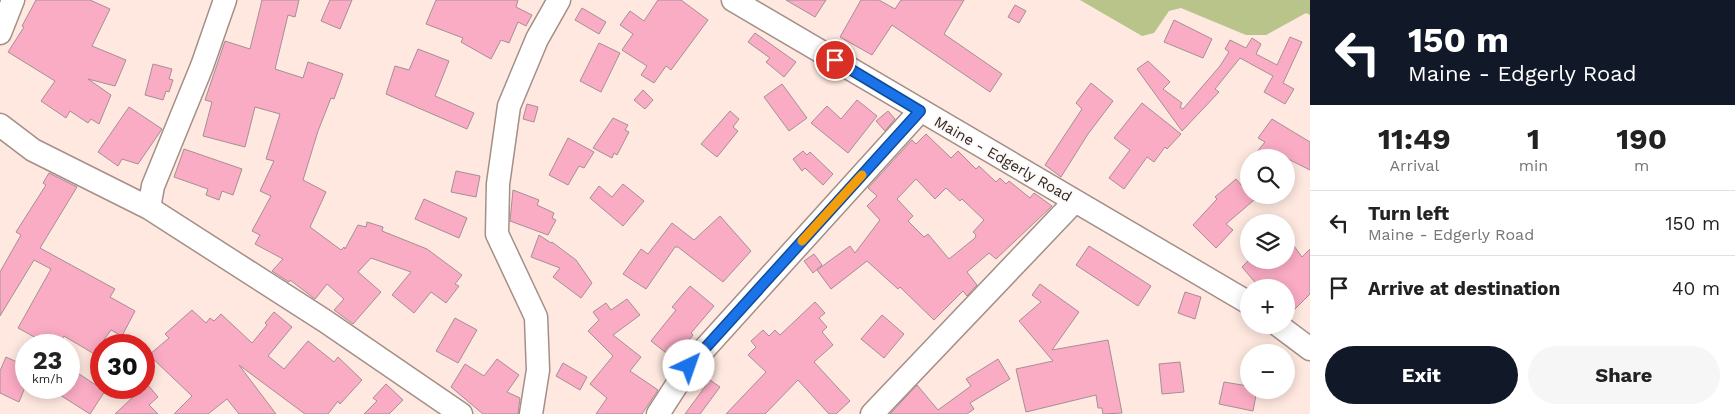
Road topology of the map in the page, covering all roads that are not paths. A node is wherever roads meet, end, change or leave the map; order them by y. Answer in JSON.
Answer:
{"nodes":[{"id":1,"x":13,"y":0,"type":"edge"},
{"id":2,"x":225,"y":0,"type":"edge"},
{"id":3,"x":560,"y":0,"type":"edge"},
{"id":4,"x":733,"y":0,"type":"edge"},
{"id":5,"x":0,"y":33,"type":"edge"},
{"id":6,"x":920,"y":111,"type":"junction"},
{"id":7,"x":0,"y":125,"type":"edge"},
{"id":8,"x":1074,"y":201,"type":"junction"},
{"id":9,"x":149,"y":208,"type":"junction"},
{"id":10,"x":1240,"y":298,"type":"edge"},
{"id":11,"x":1290,"y":334,"type":"edge"},
{"id":12,"x":1310,"y":349,"type":"edge"},
{"id":13,"x":461,"y":414,"type":"edge"},
{"id":14,"x":531,"y":414,"type":"edge"},
{"id":15,"x":658,"y":414,"type":"edge"},
{"id":16,"x":872,"y":414,"type":"edge"}],
"edges":[{"from":1,"to":5,"type":"street"},
{"from":2,"to":9,"type":"street"},
{"from":3,"to":14,"type":"street"},
{"from":4,"to":6,"type":"street","name":"Maine - Edgerly Road"},
{"from":6,"to":8,"type":"street","name":"Maine - Edgerly Road"},
{"from":6,"to":15,"type":"street"},
{"from":7,"to":9,"type":"street"},
{"from":8,"to":10,"type":"street","name":"Maine - Edgerly Road"},
{"from":8,"to":16,"type":"street"},
{"from":9,"to":13,"type":"street"},
{"from":11,"to":12,"type":"street"}]}
